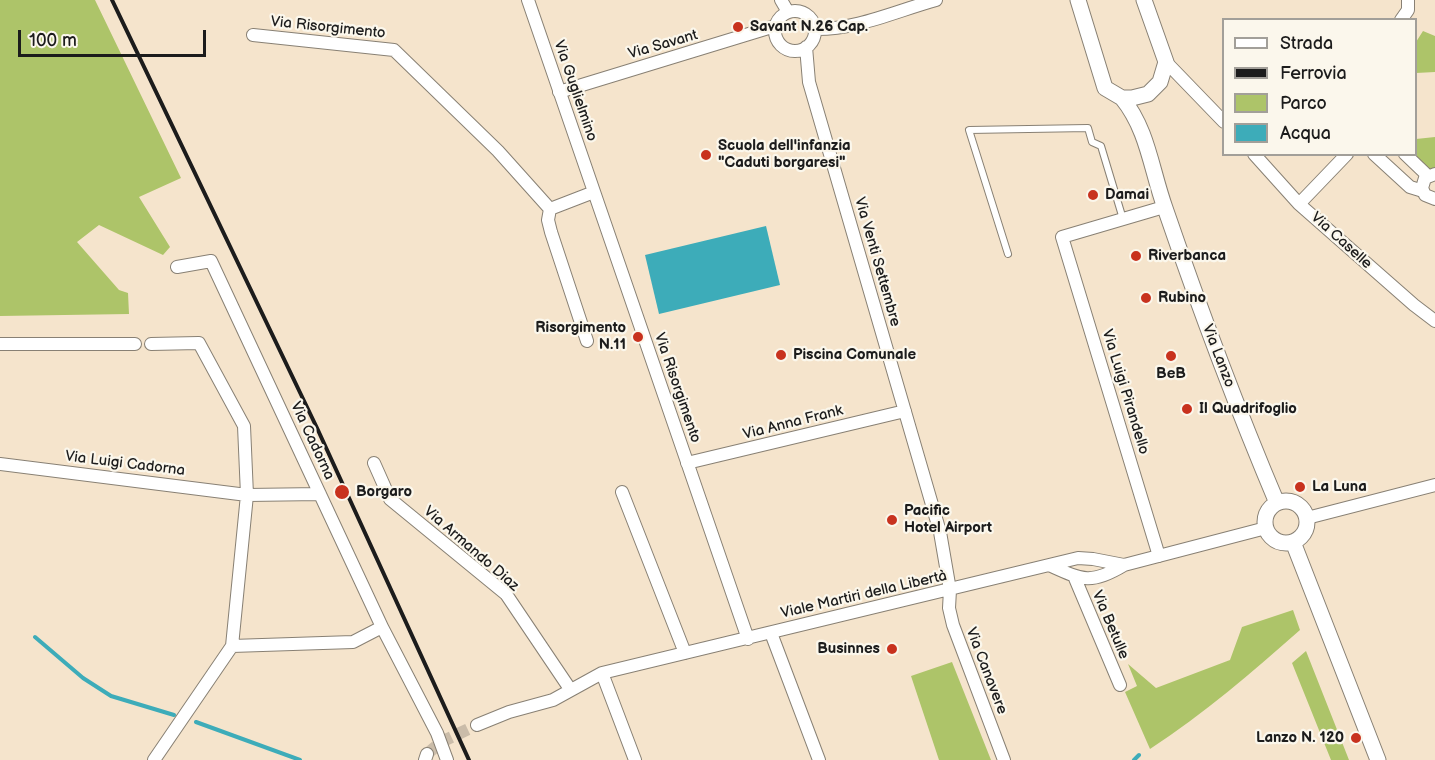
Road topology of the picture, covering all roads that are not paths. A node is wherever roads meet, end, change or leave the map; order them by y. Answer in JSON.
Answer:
{"nodes":[{"id":1,"x":528,"y":0,"type":"edge"},
{"id":2,"x":781,"y":0,"type":"edge"},
{"id":3,"x":936,"y":0,"type":"edge"},
{"id":4,"x":1078,"y":0,"type":"edge"},
{"id":5,"x":1144,"y":0,"type":"edge"},
{"id":6,"x":918,"y":2,"type":"edge"},
{"id":7,"x":788,"y":12,"type":"junction"},
{"id":8,"x":776,"y":26,"type":"junction"},
{"id":9,"x":814,"y":29,"type":"junction"},
{"id":10,"x":253,"y":35,"type":"dead end"},
{"id":11,"x":806,"y":47,"type":"junction"},
{"id":12,"x":792,"y":50,"type":"junction"},
{"id":13,"x":1166,"y":62,"type":"junction"},
{"id":14,"x":809,"y":82,"type":"junction"},
{"id":15,"x":560,"y":92,"type":"junction"},
{"id":16,"x":1148,"y":94,"type":"junction"},
{"id":17,"x":1122,"y":98,"type":"junction"},
{"id":18,"x":1222,"y":120,"type":"edge"},
{"id":19,"x":1141,"y":126,"type":"junction"},
{"id":20,"x":1256,"y":156,"type":"edge"},
{"id":21,"x":1345,"y":156,"type":"edge"},
{"id":22,"x":1376,"y":156,"type":"edge"},
{"id":23,"x":1408,"y":156,"type":"edge"},
{"id":24,"x":1432,"y":175,"type":"edge"},
{"id":25,"x":1423,"y":191,"type":"junction"},
{"id":26,"x":594,"y":192,"type":"junction"},
{"id":27,"x":1435,"y":199,"type":"edge"},
{"id":28,"x":1299,"y":204,"type":"junction"},
{"id":29,"x":1164,"y":207,"type":"junction"},
{"id":30,"x":550,"y":209,"type":"junction"},
{"id":31,"x":1123,"y":219,"type":"junction"},
{"id":32,"x":1008,"y":254,"type":"dead end"},
{"id":33,"x":177,"y":267,"type":"dead end"},
{"id":34,"x":1435,"y":321,"type":"edge"},
{"id":35,"x":587,"y":340,"type":"dead end"},
{"id":36,"x":0,"y":344,"type":"edge"},
{"id":37,"x":135,"y":344,"type":"dead end"},
{"id":38,"x":151,"y":345,"type":"dead end"},
{"id":39,"x":905,"y":411,"type":"junction"},
{"id":40,"x":374,"y":463,"type":"dead end"},
{"id":41,"x":687,"y":463,"type":"junction"},
{"id":42,"x":0,"y":464,"type":"edge"},
{"id":43,"x":1435,"y":485,"type":"edge"},
{"id":44,"x":622,"y":492,"type":"dead end"},
{"id":45,"x":320,"y":494,"type":"junction"},
{"id":46,"x":247,"y":495,"type":"junction"},
{"id":47,"x":1277,"y":503,"type":"junction"},
{"id":48,"x":1307,"y":518,"type":"junction"},
{"id":49,"x":1266,"y":528,"type":"junction"},
{"id":50,"x":1293,"y":542,"type":"junction"},
{"id":51,"x":1160,"y":556,"type":"junction"},
{"id":52,"x":1048,"y":565,"type":"junction"},
{"id":53,"x":1124,"y":565,"type":"junction"},
{"id":54,"x":1074,"y":576,"type":"junction"},
{"id":55,"x":950,"y":591,"type":"junction"},
{"id":56,"x":382,"y":627,"type":"junction"},
{"id":57,"x":771,"y":633,"type":"junction"},
{"id":58,"x":748,"y":639,"type":"junction"},
{"id":59,"x":232,"y":646,"type":"junction"},
{"id":60,"x":685,"y":653,"type":"junction"},
{"id":61,"x":602,"y":673,"type":"junction"},
{"id":62,"x":1120,"y":685,"type":"dead end"},
{"id":63,"x":570,"y":689,"type":"junction"},
{"id":64,"x":477,"y":725,"type":"tunnel mouth"},
{"id":65,"x":154,"y":760,"type":"edge"},
{"id":66,"x":447,"y":760,"type":"edge"},
{"id":67,"x":635,"y":760,"type":"edge"},
{"id":68,"x":819,"y":760,"type":"edge"},
{"id":69,"x":1004,"y":760,"type":"edge"},
{"id":70,"x":1378,"y":760,"type":"edge"}],
"edges":[{"from":1,"to":15,"type":"street","name":"Via Guglielmino"},
{"from":2,"to":7,"type":"street"},
{"from":3,"to":6,"type":"street"},
{"from":4,"to":17,"type":"street"},
{"from":5,"to":13,"type":"street"},
{"from":6,"to":9,"type":"street"},
{"from":7,"to":8,"type":"street"},
{"from":7,"to":9,"type":"street"},
{"from":8,"to":12,"type":"street"},
{"from":8,"to":15,"type":"street","name":"Via Savant"},
{"from":9,"to":11,"type":"street"},
{"from":10,"to":30,"type":"street","name":"Via Risorgimento"},
{"from":11,"to":12,"type":"street"},
{"from":11,"to":14,"type":"street","name":"Via Venti Settembre"},
{"from":12,"to":14,"type":"street","name":"Via Venti Settembre"},
{"from":13,"to":16,"type":"street"},
{"from":13,"to":18,"type":"street"},
{"from":14,"to":39,"type":"street","name":"Via Venti Settembre"},
{"from":15,"to":26,"type":"street","name":"Via Guglielmino"},
{"from":16,"to":17,"type":"street"},
{"from":16,"to":19,"type":"street","name":"Via Lanzo"},
{"from":17,"to":19,"type":"street","name":"Via Lanzo"},
{"from":19,"to":29,"type":"street","name":"Via Lanzo"},
{"from":20,"to":28,"type":"street","name":"Via Caselle"},
{"from":21,"to":28,"type":"street"},
{"from":22,"to":25,"type":"street"},
{"from":23,"to":24,"type":"street"},
{"from":24,"to":25,"type":"street"},
{"from":25,"to":27,"type":"street"},
{"from":26,"to":30,"type":"street"},
{"from":26,"to":41,"type":"street","name":"Via Risorgimento"},
{"from":28,"to":34,"type":"street","name":"Via Caselle"},
{"from":29,"to":31,"type":"street"},
{"from":29,"to":47,"type":"street","name":"Via Lanzo"},
{"from":30,"to":35,"type":"street"},
{"from":31,"to":32,"type":"lane"},
{"from":31,"to":51,"type":"street","name":"Via Luigi Pirandello"},
{"from":33,"to":45,"type":"street","name":"Via Cadorna"},
{"from":36,"to":37,"type":"street"},
{"from":38,"to":46,"type":"street"},
{"from":39,"to":41,"type":"street","name":"Via Anna Frank"},
{"from":39,"to":55,"type":"street","name":"Via Venti Settembre"},
{"from":40,"to":63,"type":"street","name":"Via Armando Diaz"},
{"from":41,"to":58,"type":"street","name":"Via Risorgimento"},
{"from":42,"to":46,"type":"street","name":"Via Luigi Cadorna"},
{"from":43,"to":48,"type":"street"},
{"from":44,"to":60,"type":"street"},
{"from":45,"to":46,"type":"street","name":"Via Luigi Cadorna"},
{"from":45,"to":56,"type":"street","name":"Via Cadorna"},
{"from":46,"to":59,"type":"street"},
{"from":47,"to":48,"type":"street"},
{"from":47,"to":49,"type":"street"},
{"from":48,"to":50,"type":"street"},
{"from":49,"to":50,"type":"street"},
{"from":49,"to":51,"type":"street","name":"Viale Martiri della Libertà"},
{"from":50,"to":70,"type":"street"},
{"from":51,"to":53,"type":"street","name":"Viale Martiri della Libertà"},
{"from":52,"to":53,"type":"street","name":"Viale Martiri della Libertà"},
{"from":52,"to":54,"type":"street","name":"Viale Martiri della Libertà"},
{"from":52,"to":55,"type":"street","name":"Viale Martiri della Libertà"},
{"from":53,"to":54,"type":"street","name":"Viale Martiri della Libertà"},
{"from":54,"to":62,"type":"street","name":"Via Betulle"},
{"from":55,"to":57,"type":"street","name":"Viale Martiri della Libertà"},
{"from":55,"to":69,"type":"street","name":"Via Canavere"},
{"from":56,"to":59,"type":"street"},
{"from":56,"to":66,"type":"street","name":"Via Cadorna"},
{"from":57,"to":58,"type":"street","name":"Viale Martiri della Libertà"},
{"from":57,"to":68,"type":"street"},
{"from":58,"to":60,"type":"street","name":"Viale Martiri della Libertà"},
{"from":59,"to":65,"type":"street"},
{"from":60,"to":61,"type":"street","name":"Viale Martiri della Libertà"},
{"from":61,"to":63,"type":"street","name":"Viale Martiri della Libertà"},
{"from":61,"to":67,"type":"street"},
{"from":63,"to":64,"type":"street","name":"Viale Martiri della Libertà"}]}
